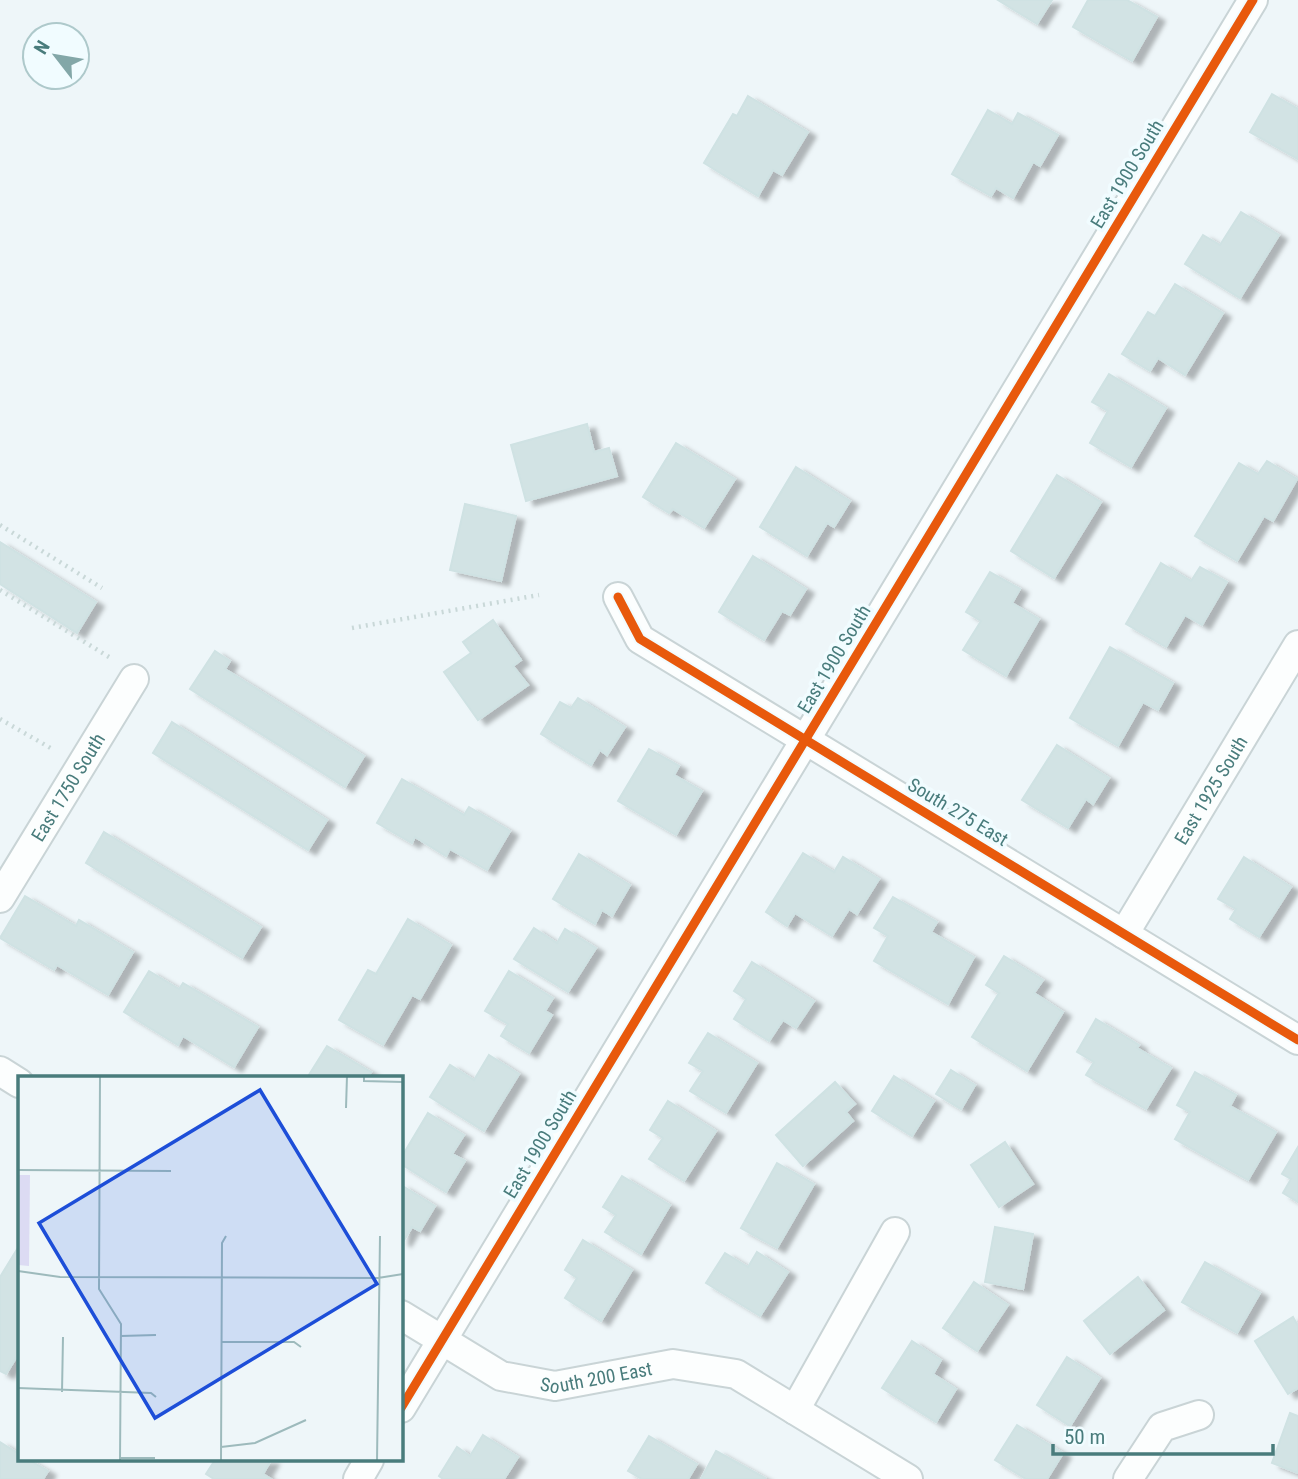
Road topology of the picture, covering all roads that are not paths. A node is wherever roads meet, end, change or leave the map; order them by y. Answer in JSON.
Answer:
{"nodes":[{"id":1,"x":1253,"y":0,"type":"edge"},
{"id":2,"x":618,"y":597,"type":"dead end"},
{"id":3,"x":1298,"y":645,"type":"edge"},
{"id":4,"x":134,"y":679,"type":"dead end"},
{"id":5,"x":805,"y":740,"type":"junction"},
{"id":6,"x":0,"y":898,"type":"edge"},
{"id":7,"x":1124,"y":934,"type":"junction"},
{"id":8,"x":1298,"y":1040,"type":"edge"},
{"id":9,"x":0,"y":1071,"type":"edge"},
{"id":10,"x":18,"y":1082,"type":"edge"},
{"id":11,"x":895,"y":1232,"type":"dead end"},
{"id":12,"x":402,"y":1316,"type":"edge"},
{"id":13,"x":442,"y":1340,"type":"junction"},
{"id":14,"x":402,"y":1406,"type":"edge"},
{"id":15,"x":795,"y":1410,"type":"junction"},
{"id":16,"x":1199,"y":1415,"type":"dead end"},
{"id":17,"x":368,"y":1462,"type":"edge"},
{"id":18,"x":358,"y":1479,"type":"edge"},
{"id":19,"x":908,"y":1479,"type":"edge"},
{"id":20,"x":1128,"y":1479,"type":"edge"}],
"edges":[{"from":1,"to":5,"type":"street","name":"East 1900 South"},
{"from":2,"to":5,"type":"street","name":"South 275 East"},
{"from":3,"to":7,"type":"street","name":"East 1925 South"},
{"from":4,"to":6,"type":"street","name":"East 1750 South"},
{"from":5,"to":7,"type":"street","name":"South 275 East"},
{"from":5,"to":13,"type":"street","name":"East 1900 South"},
{"from":7,"to":8,"type":"street","name":"South 275 East"},
{"from":9,"to":10,"type":"street"},
{"from":11,"to":15,"type":"street"},
{"from":12,"to":13,"type":"street","name":"South 200 East"},
{"from":13,"to":14,"type":"street","name":"East 1900 South"},
{"from":13,"to":15,"type":"street","name":"South 200 East"},
{"from":15,"to":19,"type":"street","name":"South 200 East"},
{"from":16,"to":20,"type":"street"},
{"from":17,"to":18,"type":"street"}]}
